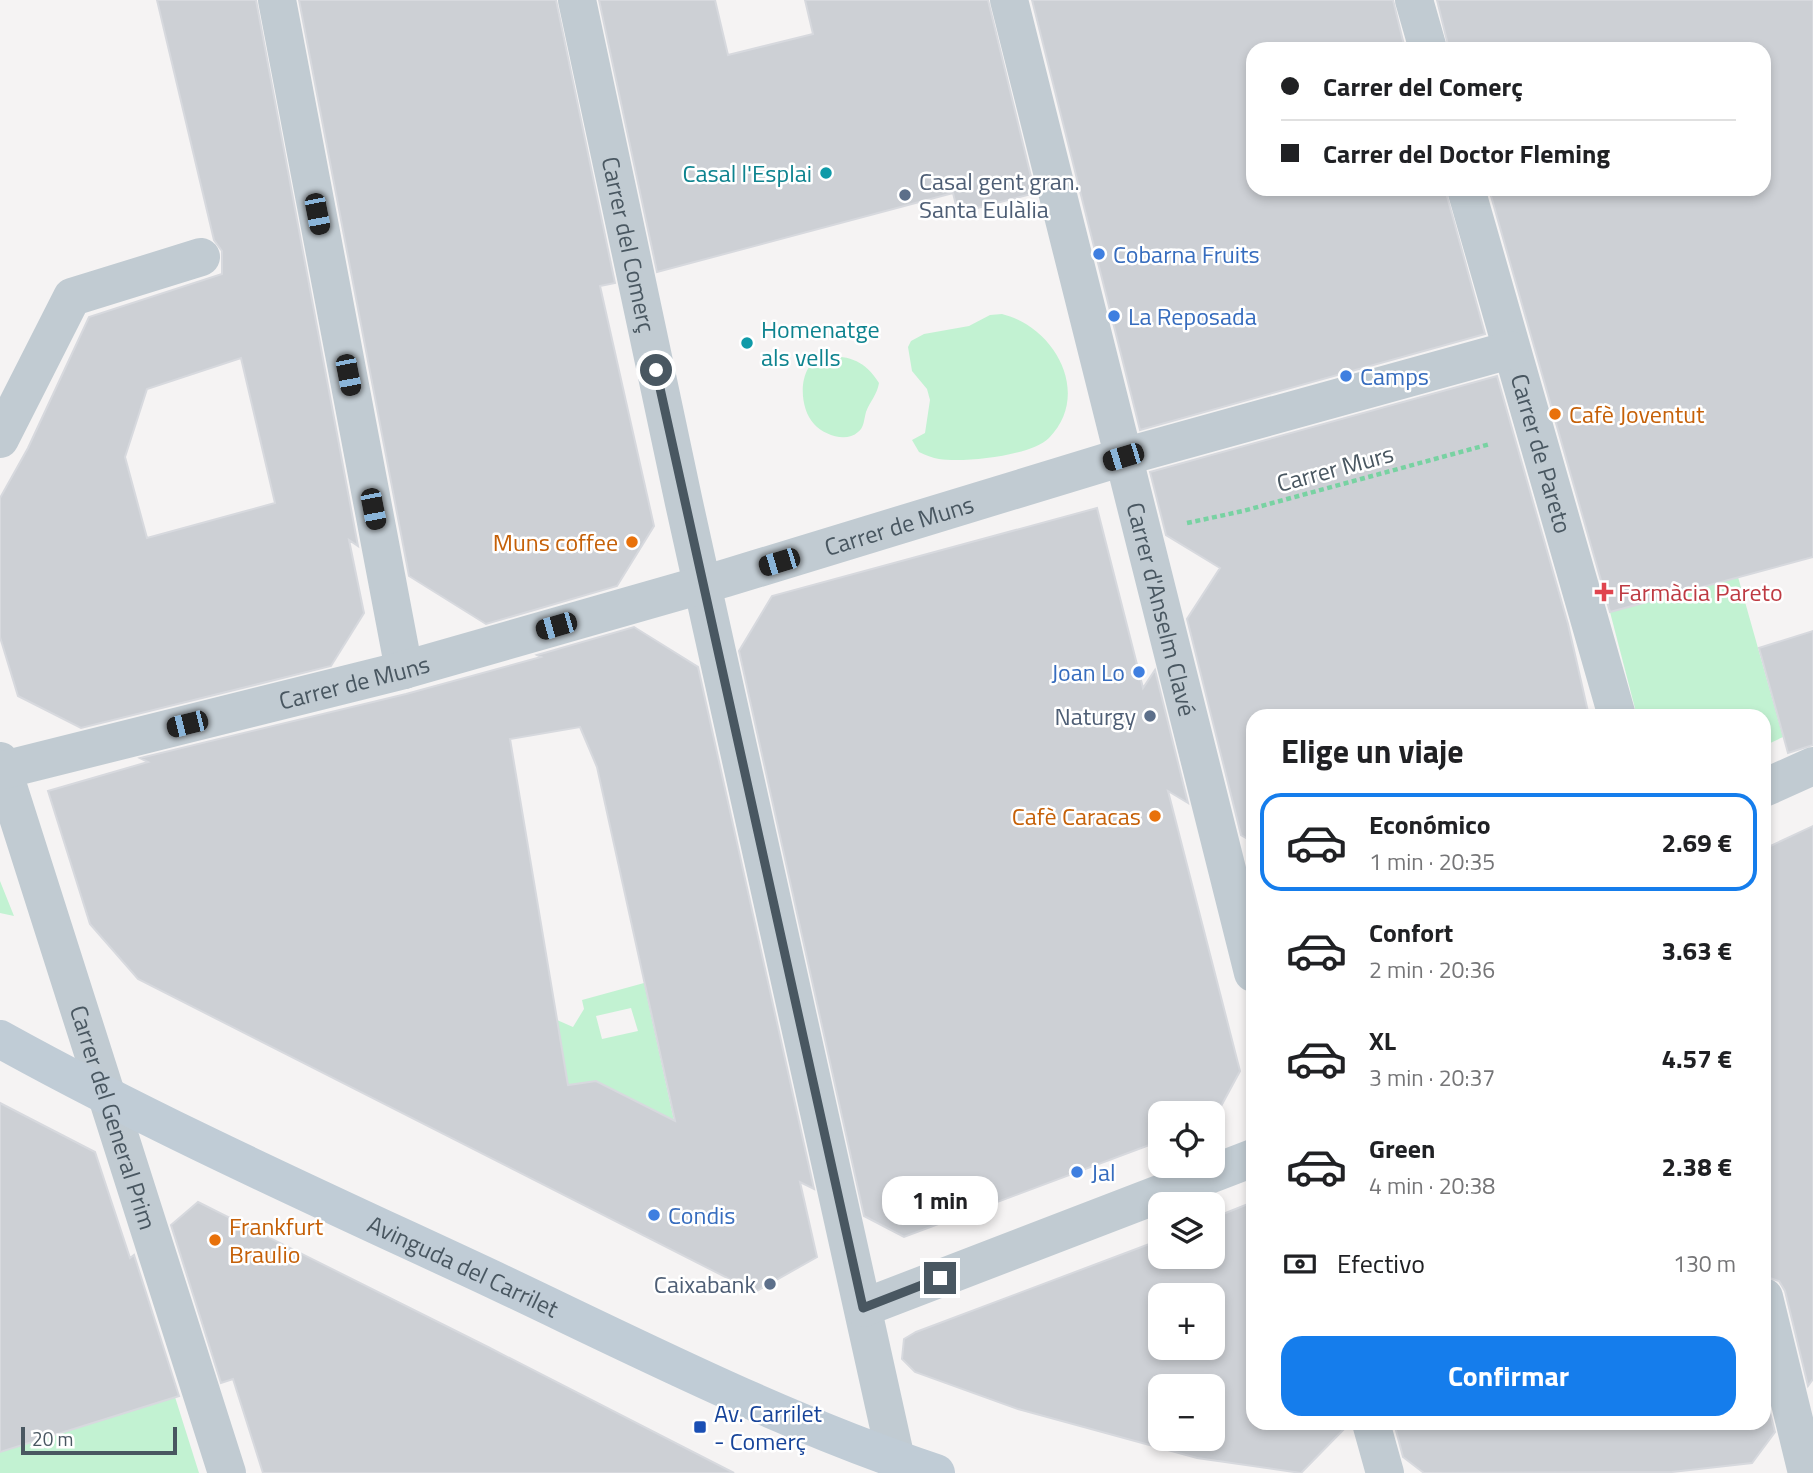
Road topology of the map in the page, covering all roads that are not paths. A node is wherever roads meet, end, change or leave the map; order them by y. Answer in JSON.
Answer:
{"nodes":[{"id":1,"x":276,"y":0,"type":"edge"},
{"id":2,"x":577,"y":0,"type":"edge"},
{"id":3,"x":1009,"y":0,"type":"edge"},
{"id":4,"x":1414,"y":0,"type":"edge"},
{"id":5,"x":1426,"y":42,"type":"edge"},
{"id":6,"x":1468,"y":196,"type":"edge"},
{"id":7,"x":201,"y":257,"type":"dead end"},
{"id":8,"x":1510,"y":350,"type":"junction"},
{"id":9,"x":0,"y":439,"type":"edge"},
{"id":10,"x":1123,"y":457,"type":"junction"},
{"id":11,"x":702,"y":584,"type":"junction"},
{"id":12,"x":404,"y":670,"type":"junction"},
{"id":13,"x":1615,"y":709,"type":"edge"},
{"id":14,"x":1,"y":766,"type":"edge"},
{"id":15,"x":1813,"y":766,"type":"edge"},
{"id":16,"x":1771,"y":785,"type":"edge"},
{"id":17,"x":1246,"y":935,"type":"edge"},
{"id":18,"x":0,"y":1039,"type":"edge"},
{"id":19,"x":107,"y":1098,"type":"junction"},
{"id":20,"x":1246,"y":1161,"type":"edge"},
{"id":21,"x":863,"y":1308,"type":"junction"},
{"id":22,"x":1771,"y":1326,"type":"edge"},
{"id":23,"x":1373,"y":1430,"type":"edge"},
{"id":24,"x":897,"y":1466,"type":"edge"},
{"id":25,"x":227,"y":1473,"type":"edge"},
{"id":26,"x":936,"y":1473,"type":"edge"},
{"id":27,"x":1384,"y":1473,"type":"edge"},
{"id":28,"x":1807,"y":1473,"type":"edge"}],
"edges":[{"from":1,"to":12,"type":"street"},
{"from":2,"to":11,"type":"street","name":"Carrer del Comerç"},
{"from":3,"to":10,"type":"street","name":"Carrer d'Anselm Clavé"},
{"from":4,"to":5,"type":"street"},
{"from":6,"to":8,"type":"street","name":"Carrer de Pareto"},
{"from":7,"to":9,"type":"street"},
{"from":8,"to":10,"type":"street","name":"Carrer de Muns"},
{"from":8,"to":13,"type":"street","name":"Carrer de Pareto"},
{"from":10,"to":11,"type":"street","name":"Carrer de Muns"},
{"from":10,"to":17,"type":"street","name":"Carrer d'Anselm Clavé"},
{"from":11,"to":12,"type":"street","name":"Carrer de Muns"},
{"from":11,"to":21,"type":"street","name":"Carrer del Comerç"},
{"from":12,"to":14,"type":"street","name":"Carrer de Muns"},
{"from":14,"to":19,"type":"street","name":"Carrer del General Prim"},
{"from":15,"to":16,"type":"street"},
{"from":18,"to":19,"type":"street","name":"Avinguda del Carrilet"},
{"from":19,"to":24,"type":"street","name":"Avinguda del Carrilet"},
{"from":19,"to":25,"type":"street","name":"Carrer del General Prim"},
{"from":20,"to":21,"type":"street"},
{"from":21,"to":24,"type":"street","name":"Carrer del Comerç"},
{"from":22,"to":28,"type":"street"},
{"from":23,"to":27,"type":"street"},
{"from":24,"to":26,"type":"street","name":"Avinguda del Carrilet"}]}
